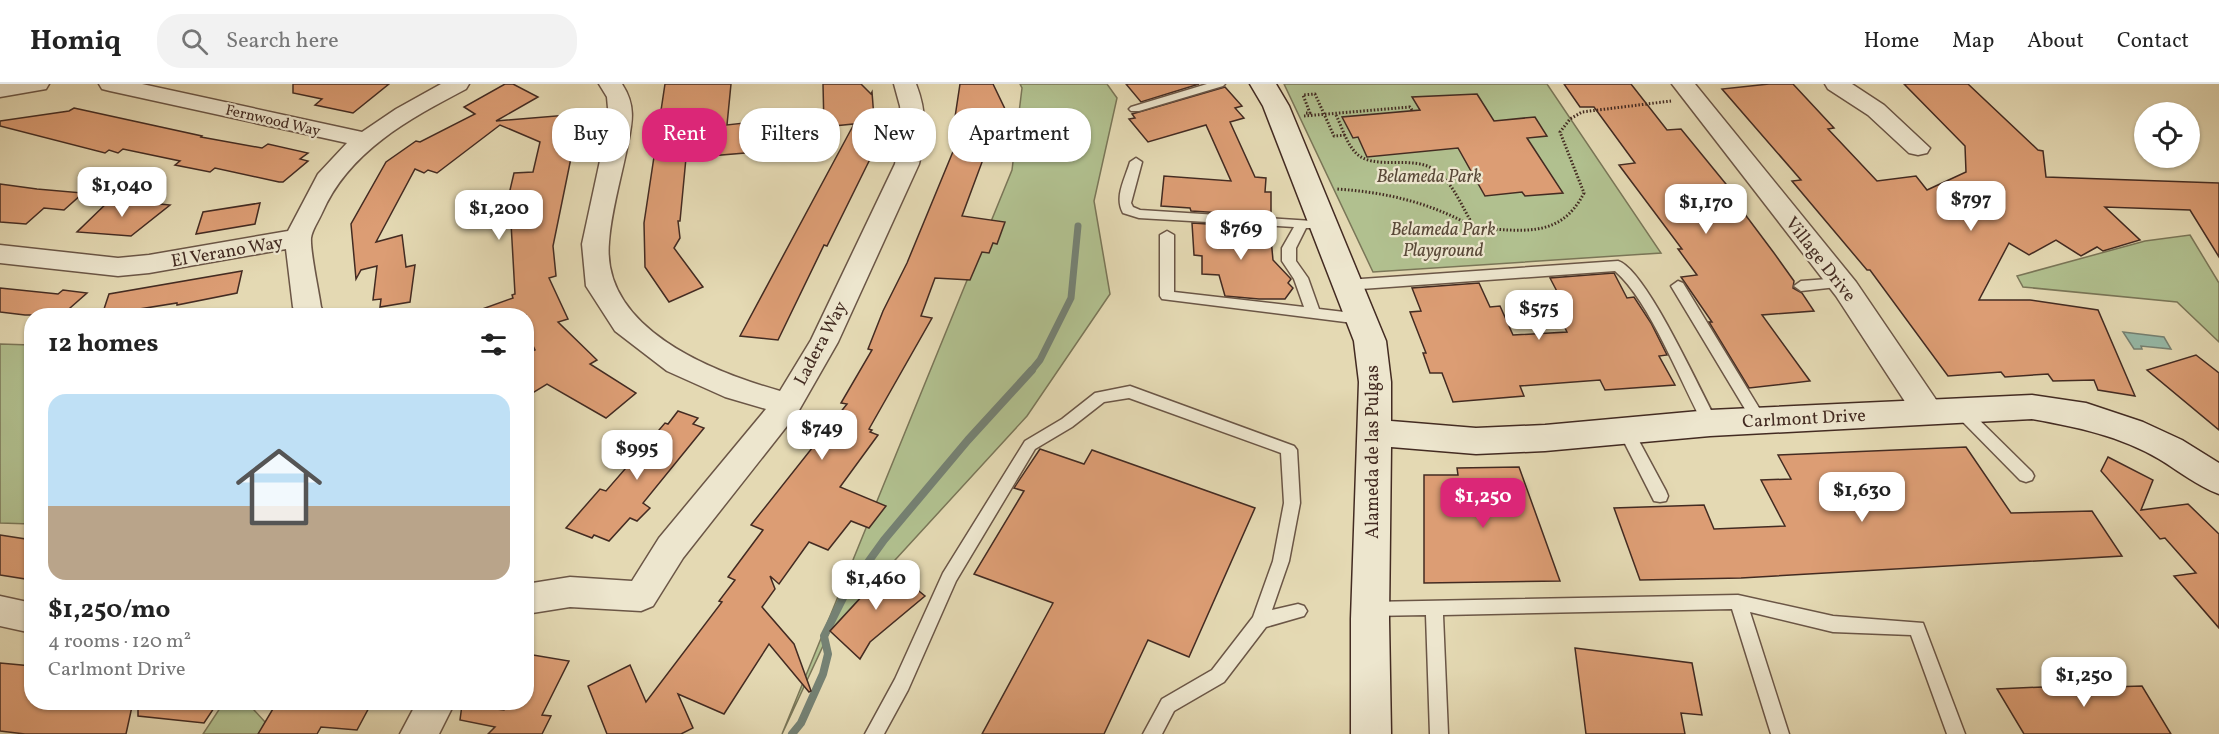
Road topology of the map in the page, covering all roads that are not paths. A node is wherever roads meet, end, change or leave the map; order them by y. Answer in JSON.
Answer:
{"nodes":[{"id":1,"x":38,"y":84,"type":"edge"},
{"id":2,"x":110,"y":84,"type":"edge"},
{"id":3,"x":458,"y":84,"type":"edge"},
{"id":4,"x":610,"y":84,"type":"edge"},
{"id":5,"x":905,"y":84,"type":"edge"},
{"id":6,"x":1219,"y":84,"type":"edge"},
{"id":7,"x":1263,"y":84,"type":"edge"},
{"id":8,"x":1836,"y":84,"type":"edge"},
{"id":9,"x":0,"y":90,"type":"edge"},
{"id":10,"x":1679,"y":92,"type":"edge"},
{"id":11,"x":1135,"y":109,"type":"dead end"},
{"id":12,"x":364,"y":140,"type":"junction"},
{"id":13,"x":1918,"y":148,"type":"dead end"},
{"id":14,"x":1136,"y":162,"type":"dead end"},
{"id":15,"x":1312,"y":224,"type":"junction"},
{"id":16,"x":1167,"y":234,"type":"dead end"},
{"id":17,"x":298,"y":238,"type":"junction"},
{"id":18,"x":0,"y":254,"type":"edge"},
{"id":19,"x":1841,"y":283,"type":"junction"},
{"id":20,"x":1347,"y":285,"type":"junction"},
{"id":21,"x":1678,"y":285,"type":"dead end"},
{"id":22,"x":1801,"y":286,"type":"dead end"},
{"id":23,"x":308,"y":308,"type":"edge"},
{"id":24,"x":1313,"y":313,"type":"junction"},
{"id":25,"x":1361,"y":319,"type":"junction"},
{"id":26,"x":787,"y":404,"type":"junction"},
{"id":27,"x":1944,"y":410,"type":"junction"},
{"id":28,"x":1759,"y":420,"type":"junction"},
{"id":29,"x":1710,"y":423,"type":"junction"},
{"id":30,"x":1626,"y":430,"type":"junction"},
{"id":31,"x":1374,"y":433,"type":"junction"},
{"id":32,"x":2026,"y":476,"type":"dead end"},
{"id":33,"x":2219,"y":480,"type":"edge"},
{"id":34,"x":1660,"y":496,"type":"dead end"},
{"id":35,"x":534,"y":598,"type":"edge"},
{"id":36,"x":1738,"y":602,"type":"junction"},
{"id":37,"x":1434,"y":608,"type":"junction"},
{"id":38,"x":1370,"y":609,"type":"junction"},
{"id":39,"x":0,"y":611,"type":"edge"},
{"id":40,"x":1298,"y":611,"type":"dead end"},
{"id":41,"x":24,"y":616,"type":"edge"},
{"id":42,"x":1260,"y":621,"type":"junction"},
{"id":43,"x":432,"y":710,"type":"edge"},
{"id":44,"x":419,"y":734,"type":"edge"},
{"id":45,"x":874,"y":734,"type":"edge"},
{"id":46,"x":1152,"y":734,"type":"edge"},
{"id":47,"x":1371,"y":734,"type":"edge"},
{"id":48,"x":1439,"y":734,"type":"edge"},
{"id":49,"x":1780,"y":734,"type":"edge"},
{"id":50,"x":1956,"y":734,"type":"edge"}],
"edges":[{"from":1,"to":9,"type":"street"},
{"from":2,"to":12,"type":"street","name":"Fernwood Way"},
{"from":3,"to":12,"type":"street","name":"El Verano Way"},
{"from":4,"to":26,"type":"street"},
{"from":5,"to":26,"type":"street","name":"Ladera Way"},
{"from":6,"to":11,"type":"lane"},
{"from":7,"to":15,"type":"main road","name":"Alameda de las Pulgas"},
{"from":8,"to":13,"type":"street"},
{"from":10,"to":19,"type":"street","name":"Village Drive"},
{"from":12,"to":17,"type":"street","name":"El Verano Way"},
{"from":14,"to":15,"type":"lane"},
{"from":15,"to":20,"type":"main road","name":"Alameda de las Pulgas"},
{"from":15,"to":24,"type":"lane"},
{"from":16,"to":24,"type":"lane"},
{"from":17,"to":18,"type":"street","name":"El Verano Way"},
{"from":17,"to":23,"type":"street"},
{"from":19,"to":22,"type":"lane"},
{"from":19,"to":27,"type":"street","name":"Village Drive"},
{"from":20,"to":25,"type":"main road","name":"Alameda de las Pulgas"},
{"from":20,"to":29,"type":"lane"},
{"from":21,"to":28,"type":"lane"},
{"from":24,"to":25,"type":"lane"},
{"from":25,"to":31,"type":"main road","name":"Alameda de las Pulgas"},
{"from":26,"to":35,"type":"street","name":"Ladera Way"},
{"from":27,"to":28,"type":"main road","name":"Carlmont Drive"},
{"from":27,"to":32,"type":"lane"},
{"from":27,"to":33,"type":"main road","name":"Carlmont Drive"},
{"from":28,"to":29,"type":"main road","name":"Carlmont Drive"},
{"from":29,"to":30,"type":"main road","name":"Carlmont Drive"},
{"from":30,"to":31,"type":"main road","name":"Carlmont Drive"},
{"from":30,"to":34,"type":"lane"},
{"from":31,"to":38,"type":"main road","name":"Alameda de las Pulgas"},
{"from":36,"to":37,"type":"lane"},
{"from":36,"to":49,"type":"lane"},
{"from":36,"to":50,"type":"lane"},
{"from":37,"to":38,"type":"lane"},
{"from":37,"to":48,"type":"lane"},
{"from":38,"to":47,"type":"main road","name":"Alameda de las Pulgas"},
{"from":39,"to":41,"type":"street"},
{"from":40,"to":42,"type":"lane"},
{"from":42,"to":45,"type":"lane"},
{"from":42,"to":46,"type":"lane"},
{"from":43,"to":44,"type":"street"}]}
